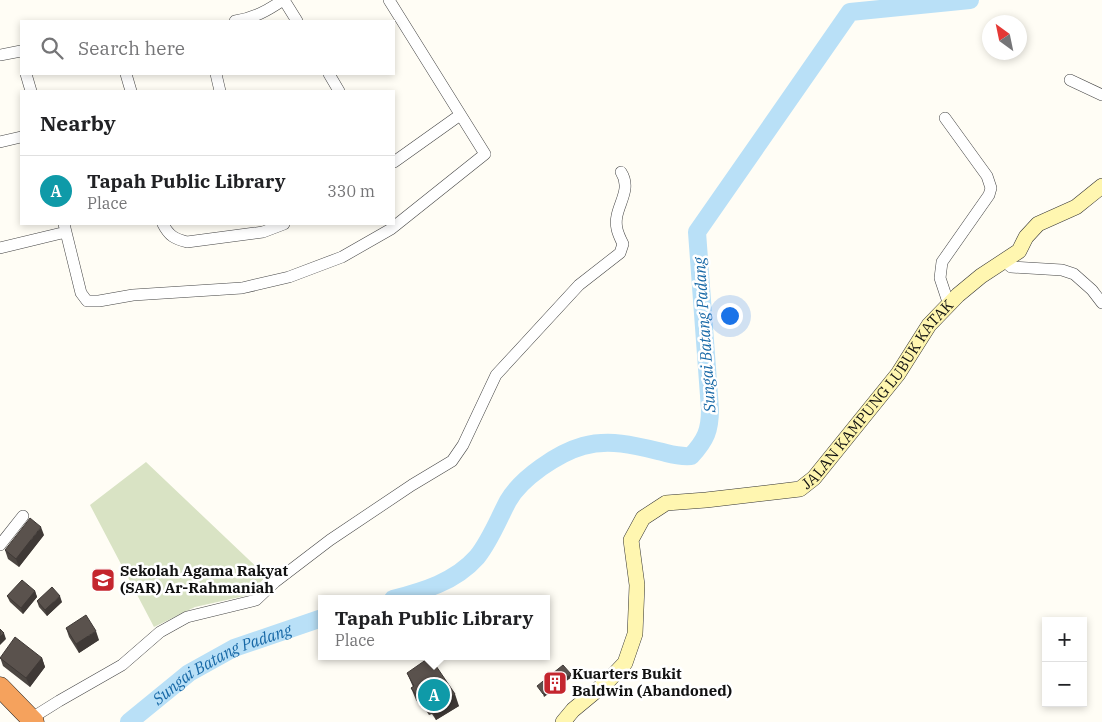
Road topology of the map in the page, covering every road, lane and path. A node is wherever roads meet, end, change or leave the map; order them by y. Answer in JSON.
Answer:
{"nodes":[{"id":1,"x":283,"y":0,"type":"edge"},
{"id":2,"x":389,"y":0,"type":"edge"},
{"id":3,"x":242,"y":20,"type":"edge"},
{"id":4,"x":296,"y":20,"type":"edge"},
{"id":5,"x":20,"y":52,"type":"edge"},
{"id":6,"x":0,"y":55,"type":"edge"},
{"id":7,"x":26,"y":75,"type":"edge"},
{"id":8,"x":126,"y":75,"type":"edge"},
{"id":9,"x":216,"y":75,"type":"edge"},
{"id":10,"x":329,"y":75,"type":"edge"},
{"id":11,"x":1070,"y":80,"type":"dead end"},
{"id":12,"x":31,"y":90,"type":"edge"},
{"id":13,"x":131,"y":90,"type":"edge"},
{"id":14,"x":220,"y":90,"type":"edge"},
{"id":15,"x":338,"y":90,"type":"edge"},
{"id":16,"x":1102,"y":95,"type":"edge"},
{"id":17,"x":460,"y":115,"type":"junction"},
{"id":18,"x":945,"y":118,"type":"dead end"},
{"id":19,"x":20,"y":137,"type":"edge"},
{"id":20,"x":0,"y":142,"type":"edge"},
{"id":21,"x":395,"y":161,"type":"edge"},
{"id":22,"x":621,"y":172,"type":"dead end"},
{"id":23,"x":1102,"y":186,"type":"edge"},
{"id":24,"x":164,"y":225,"type":"edge"},
{"id":25,"x":281,"y":225,"type":"edge"},
{"id":26,"x":65,"y":228,"type":"edge"},
{"id":27,"x":0,"y":248,"type":"edge"},
{"id":28,"x":1004,"y":261,"type":"junction"},
{"id":29,"x":1102,"y":303,"type":"edge"},
{"id":30,"x":949,"y":305,"type":"junction"},
{"id":31,"x":23,"y":516,"type":"dead end"},
{"id":32,"x":0,"y":545,"type":"edge"},
{"id":33,"x":0,"y":687,"type":"edge"},
{"id":34,"x":0,"y":704,"type":"edge"},
{"id":35,"x":27,"y":721,"type":"edge"},
{"id":36,"x":563,"y":722,"type":"edge"}],
"edges":[{"from":1,"to":3,"type":"street"},
{"from":1,"to":4,"type":"street"},
{"from":2,"to":17,"type":"street"},
{"from":5,"to":6,"type":"street"},
{"from":7,"to":12,"type":"street"},
{"from":8,"to":13,"type":"street"},
{"from":9,"to":14,"type":"street"},
{"from":10,"to":15,"type":"street"},
{"from":11,"to":16,"type":"street"},
{"from":17,"to":21,"type":"street"},
{"from":17,"to":26,"type":"street"},
{"from":18,"to":30,"type":"street"},
{"from":19,"to":20,"type":"street"},
{"from":22,"to":35,"type":"street"},
{"from":23,"to":28,"type":"street","name":"JALAN KAMPUNG LUBUK KATAK"},
{"from":24,"to":25,"type":"street"},
{"from":26,"to":27,"type":"street"},
{"from":28,"to":29,"type":"street"},
{"from":28,"to":30,"type":"street","name":"JALAN KAMPUNG LUBUK KATAK"},
{"from":30,"to":36,"type":"street","name":"JALAN KAMPUNG LUBUK KATAK"},
{"from":31,"to":32,"type":"street"},
{"from":33,"to":35,"type":"highway"},
{"from":34,"to":35,"type":"highway"}]}
